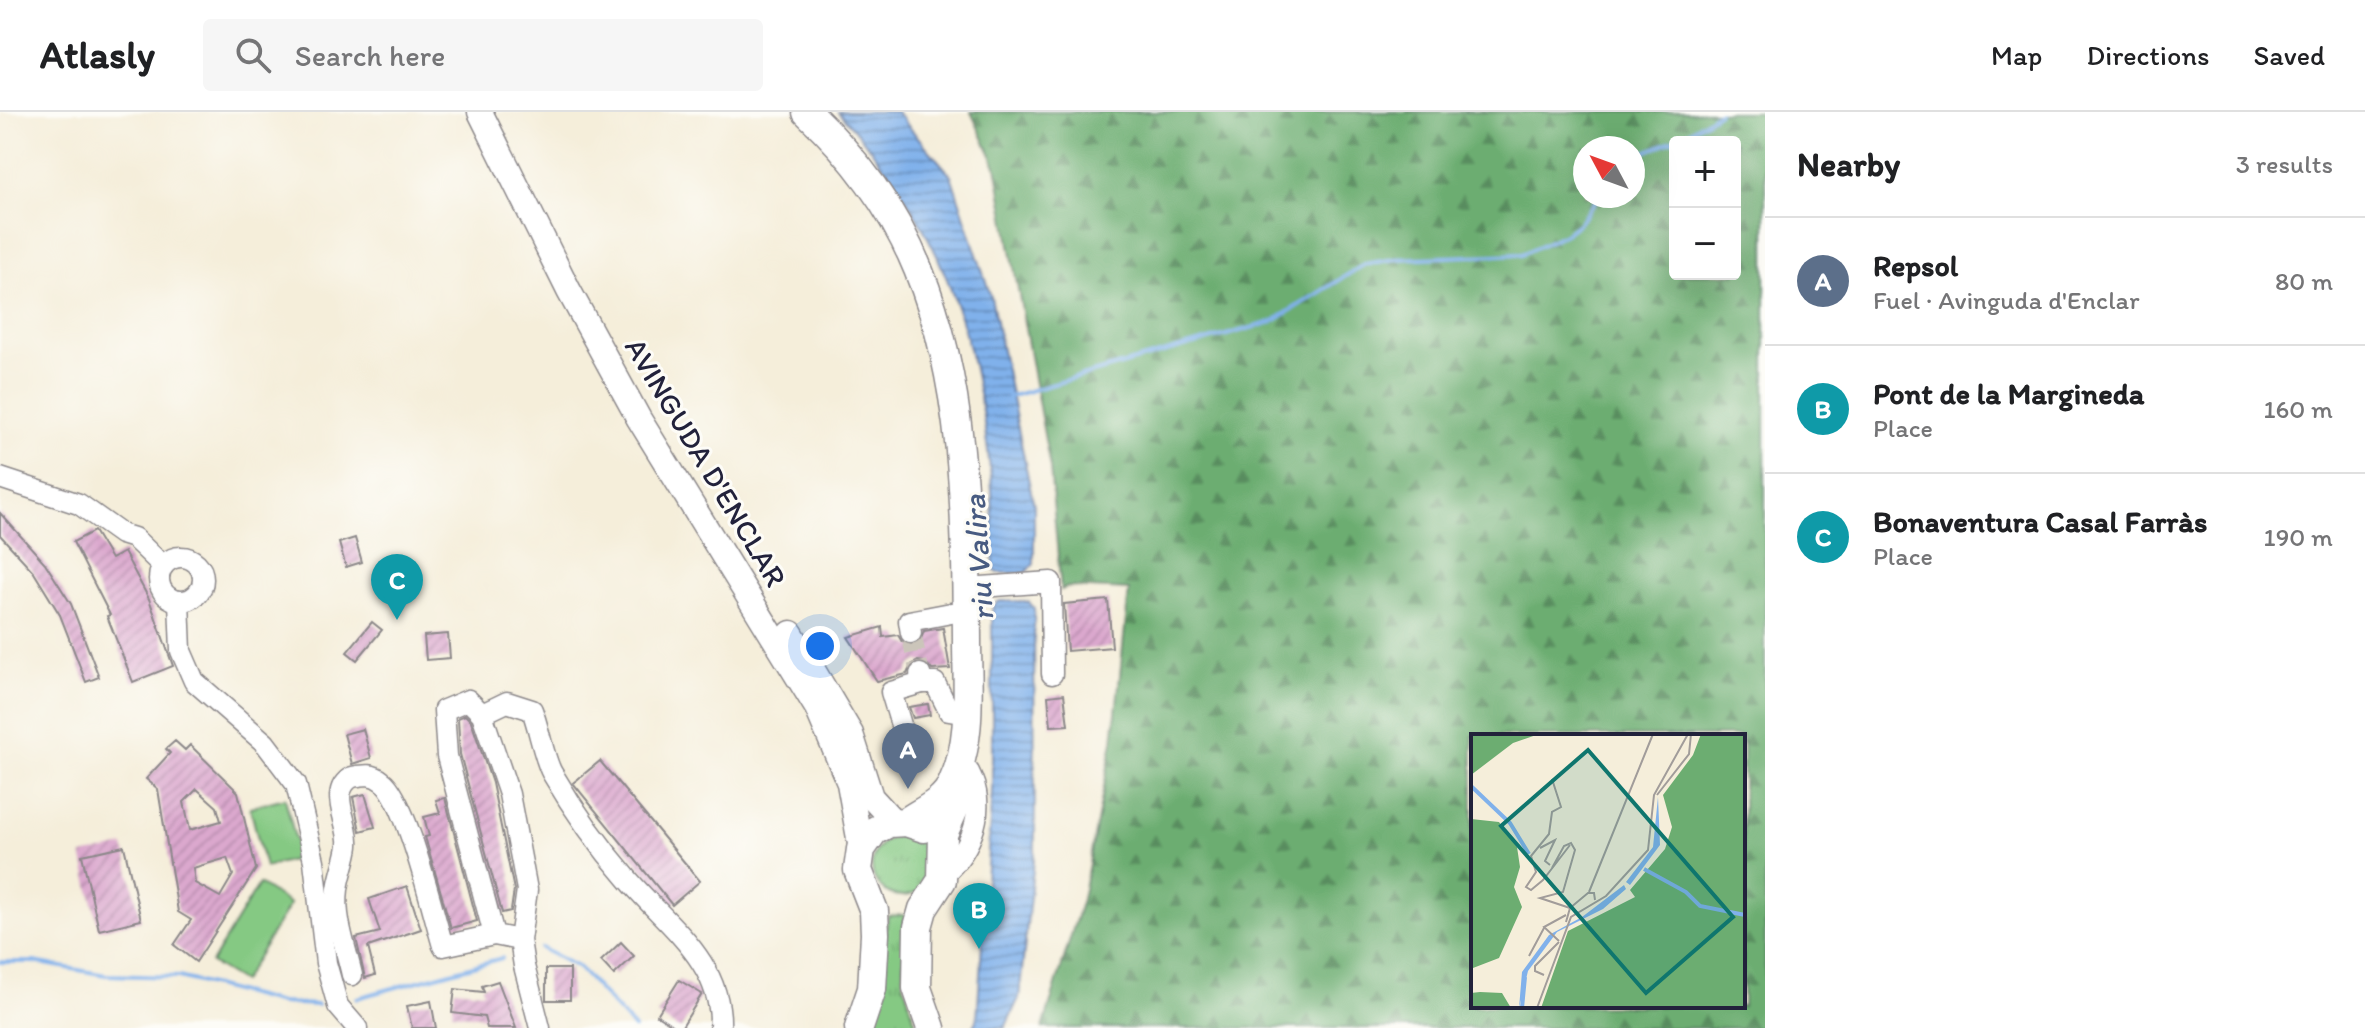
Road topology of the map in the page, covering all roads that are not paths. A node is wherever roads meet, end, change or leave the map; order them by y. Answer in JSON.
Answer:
{"nodes":[{"id":1,"x":480,"y":112,"type":"edge"},
{"id":2,"x":498,"y":112,"type":"edge"},
{"id":3,"x":807,"y":112,"type":"edge"},
{"id":4,"x":0,"y":478,"type":"edge"},
{"id":5,"x":163,"y":566,"type":"junction"},
{"id":6,"x":974,"y":595,"type":"junction"},
{"id":7,"x":179,"y":601,"type":"junction"},
{"id":8,"x":911,"y":633,"type":"dead end"},
{"id":9,"x":1052,"y":674,"type":"dead end"},
{"id":10,"x":482,"y":714,"type":"junction"},
{"id":11,"x":967,"y":714,"type":"junction"},
{"id":12,"x":908,"y":748,"type":"dead end"},
{"id":13,"x":967,"y":760,"type":"junction"},
{"id":14,"x":900,"y":822,"type":"junction"},
{"id":15,"x":861,"y":849,"type":"junction"},
{"id":16,"x":943,"y":862,"type":"junction"},
{"id":17,"x":866,"y":890,"type":"junction"},
{"id":18,"x":929,"y":898,"type":"junction"},
{"id":19,"x":494,"y":935,"type":"junction"},
{"id":20,"x":520,"y":940,"type":"junction"},
{"id":21,"x":352,"y":975,"type":"dead end"},
{"id":22,"x":357,"y":1028,"type":"edge"},
{"id":23,"x":540,"y":1028,"type":"edge"},
{"id":24,"x":720,"y":1028,"type":"edge"},
{"id":25,"x":859,"y":1028,"type":"edge"},
{"id":26,"x":931,"y":1028,"type":"edge"}],
"edges":[{"from":1,"to":15,"type":"main road","name":"AVINGUDA D'ENCLAR"},
{"from":2,"to":14,"type":"main road","name":"AVINGUDA D'ENCLAR"},
{"from":3,"to":6,"type":"highway"},
{"from":4,"to":5,"type":"street"},
{"from":5,"to":7,"type":"street"},
{"from":5,"to":7,"type":"street"},
{"from":6,"to":8,"type":"street"},
{"from":6,"to":9,"type":"street"},
{"from":6,"to":11,"type":"highway"},
{"from":7,"to":22,"type":"street"},
{"from":10,"to":19,"type":"street"},
{"from":10,"to":20,"type":"street"},
{"from":10,"to":24,"type":"street"},
{"from":11,"to":12,"type":"street"},
{"from":11,"to":13,"type":"highway"},
{"from":13,"to":14,"type":"highway"},
{"from":13,"to":16,"type":"highway"},
{"from":14,"to":15,"type":"highway"},
{"from":14,"to":16,"type":"highway"},
{"from":15,"to":17,"type":"highway"},
{"from":16,"to":18,"type":"highway"},
{"from":17,"to":18,"type":"highway"},
{"from":17,"to":25,"type":"highway"},
{"from":18,"to":26,"type":"highway"},
{"from":19,"to":20,"type":"street"},
{"from":19,"to":21,"type":"street"},
{"from":20,"to":23,"type":"street"}]}
